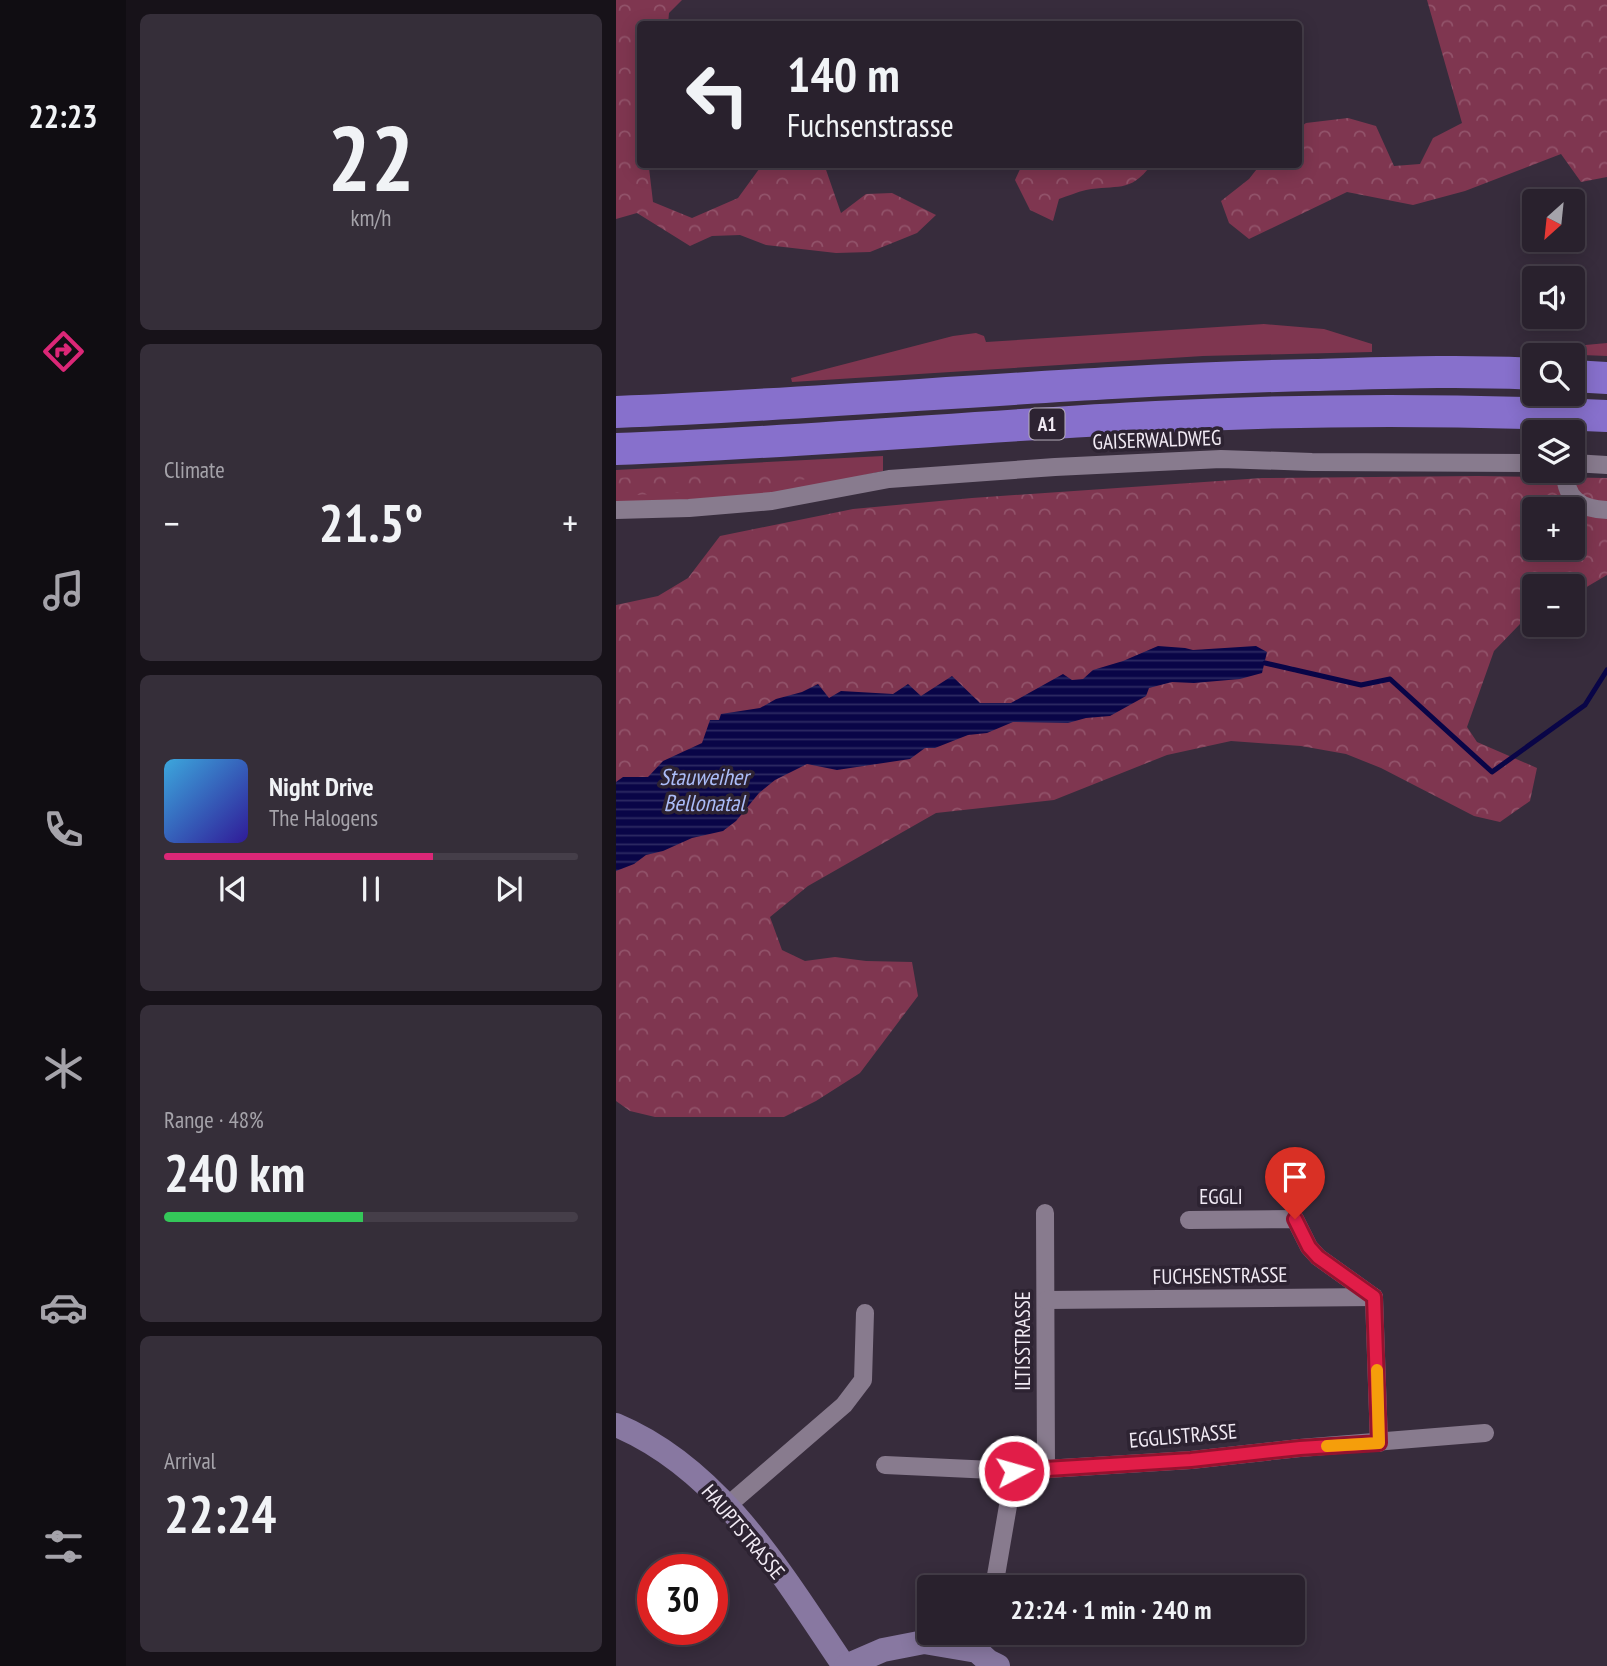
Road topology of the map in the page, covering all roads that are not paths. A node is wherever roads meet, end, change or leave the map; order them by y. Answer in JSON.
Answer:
{"nodes":[{"id":1,"x":1522,"y":373,"type":"edge"},
{"id":2,"x":1585,"y":376,"type":"edge"},
{"id":3,"x":1607,"y":377,"type":"edge"},
{"id":4,"x":616,"y":412,"type":"edge"},
{"id":5,"x":1607,"y":416,"type":"edge"},
{"id":6,"x":616,"y":449,"type":"edge"},
{"id":7,"x":1522,"y":463,"type":"edge"},
{"id":8,"x":1585,"y":464,"type":"edge"},
{"id":9,"x":1607,"y":465,"type":"edge"},
{"id":10,"x":1565,"y":483,"type":"edge"},
{"id":11,"x":616,"y":510,"type":"edge"},
{"id":12,"x":1607,"y":510,"type":"edge"},
{"id":13,"x":1045,"y":1213,"type":"dead end"},
{"id":14,"x":1189,"y":1220,"type":"dead end"},
{"id":15,"x":1374,"y":1297,"type":"junction"},
{"id":16,"x":1046,"y":1300,"type":"junction"},
{"id":17,"x":865,"y":1313,"type":"dead end"},
{"id":18,"x":616,"y":1425,"type":"edge"},
{"id":19,"x":1485,"y":1433,"type":"dead end"},
{"id":20,"x":1379,"y":1443,"type":"junction"},
{"id":21,"x":885,"y":1465,"type":"dead end"},
{"id":22,"x":1046,"y":1468,"type":"junction"},
{"id":23,"x":1014,"y":1471,"type":"junction"},
{"id":24,"x":727,"y":1506,"type":"junction"},
{"id":25,"x":996,"y":1575,"type":"edge"},
{"id":26,"x":917,"y":1643,"type":"edge"},
{"id":27,"x":982,"y":1645,"type":"edge"},
{"id":28,"x":845,"y":1666,"type":"edge"},
{"id":29,"x":998,"y":1666,"type":"edge"}],
"edges":[{"from":1,"to":4,"type":"highway","number":"A1"},
{"from":2,"to":3,"type":"highway"},
{"from":5,"to":6,"type":"highway","number":"A1"},
{"from":7,"to":11,"type":"street","name":"GAISERWALDWEG"},
{"from":8,"to":9,"type":"street"},
{"from":10,"to":12,"type":"street"},
{"from":13,"to":16,"type":"street","name":"ILTISSTRASSE"},
{"from":14,"to":15,"type":"street","name":"EGGLI"},
{"from":15,"to":16,"type":"street","name":"FUCHSENSTRASSE"},
{"from":15,"to":20,"type":"street"},
{"from":16,"to":22,"type":"street","name":"ILTISSTRASSE"},
{"from":17,"to":24,"type":"street"},
{"from":18,"to":24,"type":"street","name":"HAUPTSTRASSE"},
{"from":19,"to":20,"type":"street","name":"EGGLISTRASSE"},
{"from":20,"to":22,"type":"street","name":"EGGLISTRASSE"},
{"from":21,"to":23,"type":"street","name":"EGGLISTRASSE"},
{"from":22,"to":23,"type":"street","name":"EGGLISTRASSE"},
{"from":23,"to":25,"type":"street"},
{"from":24,"to":28,"type":"street","name":"HAUPTSTRASSE"},
{"from":26,"to":28,"type":"street","name":"HAUPTSTRASSE"},
{"from":27,"to":29,"type":"street","name":"HAUPTSTRASSE"}]}
